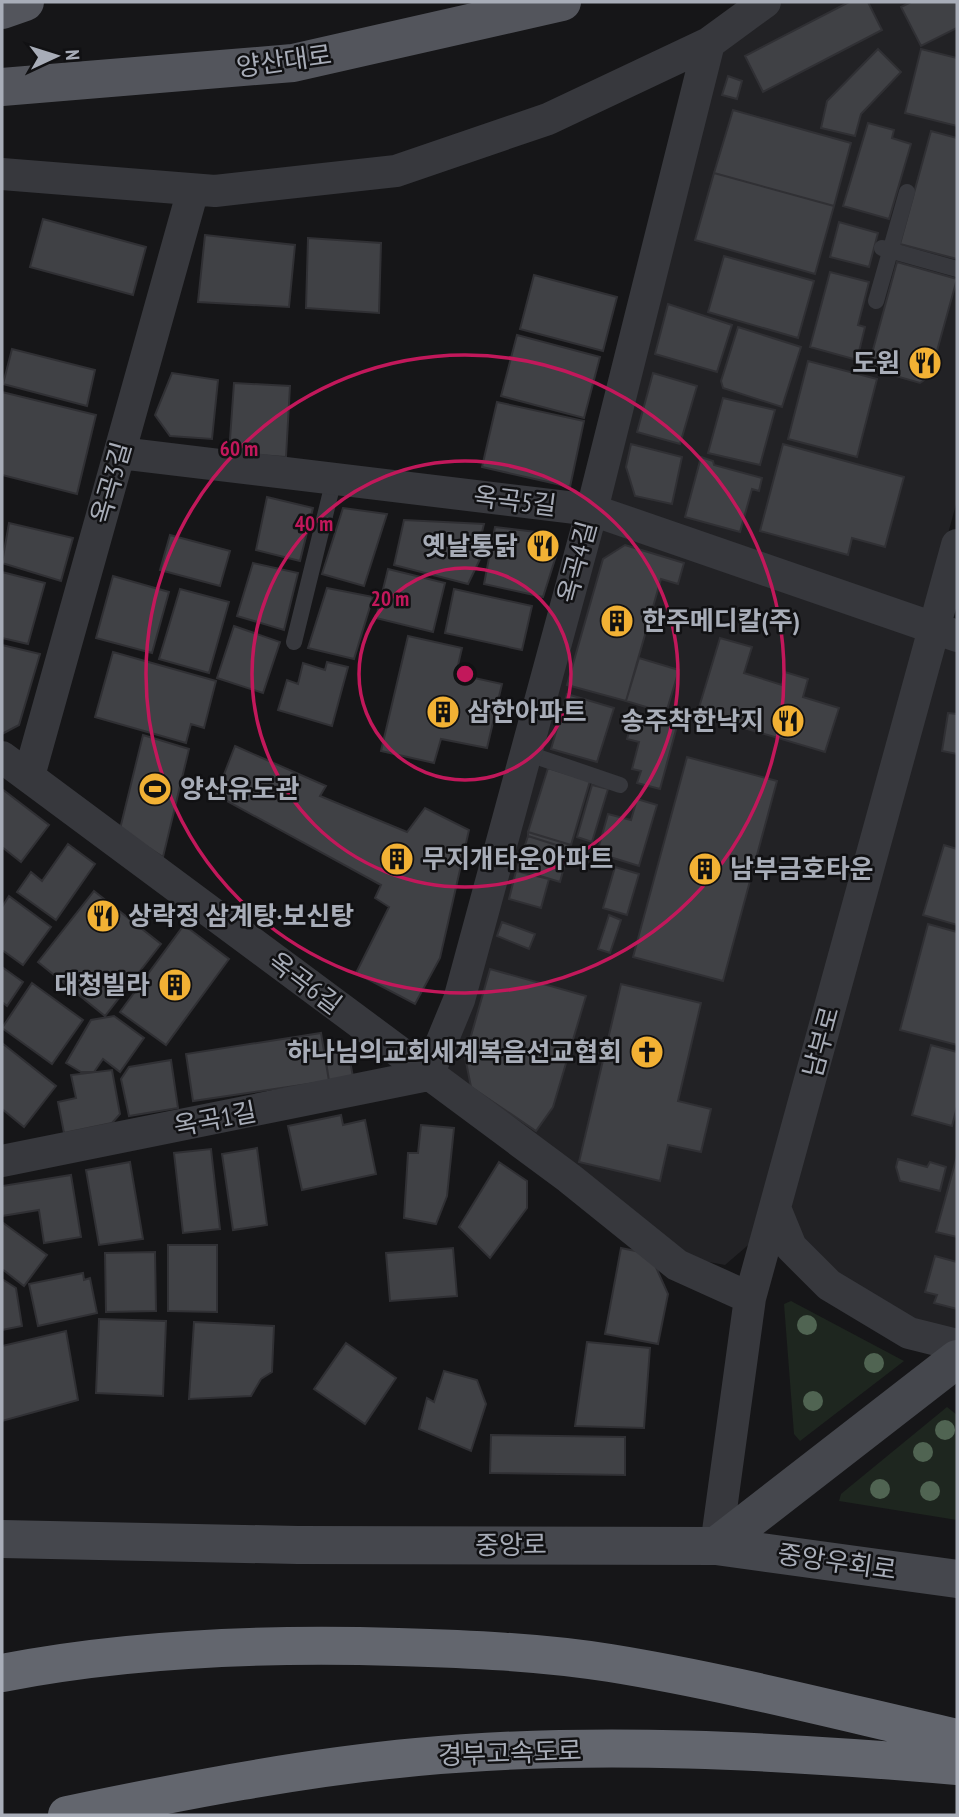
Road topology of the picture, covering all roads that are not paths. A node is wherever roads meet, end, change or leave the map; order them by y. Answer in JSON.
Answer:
{"nodes":[{"id":1,"x":25,"y":2,"type":"edge"},
{"id":2,"x":562,"y":2,"type":"edge"},
{"id":3,"x":765,"y":2,"type":"edge"},
{"id":4,"x":2,"y":10,"type":"edge"},
{"id":5,"x":709,"y":43,"type":"junction"},
{"id":6,"x":2,"y":68,"type":"edge"},
{"id":7,"x":58,"y":85,"type":"junction"},
{"id":8,"x":2,"y":87,"type":"edge"},
{"id":9,"x":2,"y":174,"type":"edge"},
{"id":10,"x":193,"y":190,"type":"junction"},
{"id":11,"x":907,"y":191,"type":"dead end"},
{"id":12,"x":886,"y":249,"type":"junction"},
{"id":13,"x":957,"y":269,"type":"edge"},
{"id":14,"x":876,"y":301,"type":"dead end"},
{"id":15,"x":120,"y":453,"type":"junction"},
{"id":16,"x":334,"y":479,"type":"junction"},
{"id":17,"x":592,"y":510,"type":"junction"},
{"id":18,"x":957,"y":545,"type":"edge"},
{"id":19,"x":946,"y":632,"type":"edge"},
{"id":20,"x":294,"y":642,"type":"dead end"},
{"id":21,"x":526,"y":753,"type":"junction"},
{"id":22,"x":2,"y":757,"type":"edge"},
{"id":23,"x":29,"y":776,"type":"junction"},
{"id":24,"x":620,"y":785,"type":"dead end"},
{"id":25,"x":428,"y":1075,"type":"junction"},
{"id":26,"x":6,"y":1156,"type":"edge"},
{"id":27,"x":775,"y":1208,"type":"junction"},
{"id":28,"x":750,"y":1298,"type":"junction"},
{"id":29,"x":957,"y":1345,"type":"edge"},
{"id":30,"x":957,"y":1359,"type":"edge"},
{"id":31,"x":2,"y":1539,"type":"edge"},
{"id":32,"x":716,"y":1546,"type":"junction"},
{"id":33,"x":957,"y":1578,"type":"edge"},
{"id":34,"x":2,"y":1673,"type":"edge"},
{"id":35,"x":957,"y":1738,"type":"edge"},
{"id":36,"x":957,"y":1766,"type":"edge"},
{"id":37,"x":67,"y":1815,"type":"edge"}],
"edges":[{"from":1,"to":4,"type":"main road"},
{"from":2,"to":7,"type":"main road","name":"양산대로"},
{"from":3,"to":5,"type":"street"},
{"from":5,"to":10,"type":"street"},
{"from":5,"to":17,"type":"street","name":"옥곡4길"},
{"from":6,"to":7,"type":"main road"},
{"from":7,"to":8,"type":"main road","name":"양산대로"},
{"from":9,"to":10,"type":"street"},
{"from":10,"to":15,"type":"street","name":"옥곡3길"},
{"from":11,"to":12,"type":"lane"},
{"from":12,"to":13,"type":"lane"},
{"from":12,"to":14,"type":"lane"},
{"from":15,"to":16,"type":"street","name":"옥곡5길"},
{"from":15,"to":23,"type":"street","name":"옥곡3길"},
{"from":16,"to":17,"type":"street","name":"옥곡5길"},
{"from":16,"to":20,"type":"lane"},
{"from":17,"to":19,"type":"street","name":"옥곡5길"},
{"from":17,"to":21,"type":"street","name":"옥곡4길"},
{"from":18,"to":19,"type":"street","name":"남부로"},
{"from":19,"to":27,"type":"street","name":"남부로"},
{"from":21,"to":24,"type":"lane"},
{"from":21,"to":25,"type":"street","name":"옥곡4길"},
{"from":22,"to":23,"type":"street","name":"옥곡6길"},
{"from":23,"to":25,"type":"street","name":"옥곡6길"},
{"from":25,"to":26,"type":"street","name":"옥곡1길"},
{"from":25,"to":28,"type":"street","name":"옥곡6길"},
{"from":27,"to":28,"type":"street","name":"남부로"},
{"from":27,"to":29,"type":"street"},
{"from":28,"to":32,"type":"street","name":"남부로"},
{"from":30,"to":32,"type":"main road"},
{"from":31,"to":32,"type":"main road","name":"중앙로"},
{"from":32,"to":33,"type":"main road","name":"중앙우회로"},
{"from":34,"to":35,"type":"highway"},
{"from":36,"to":37,"type":"highway","name":"경부고속도로"}]}
